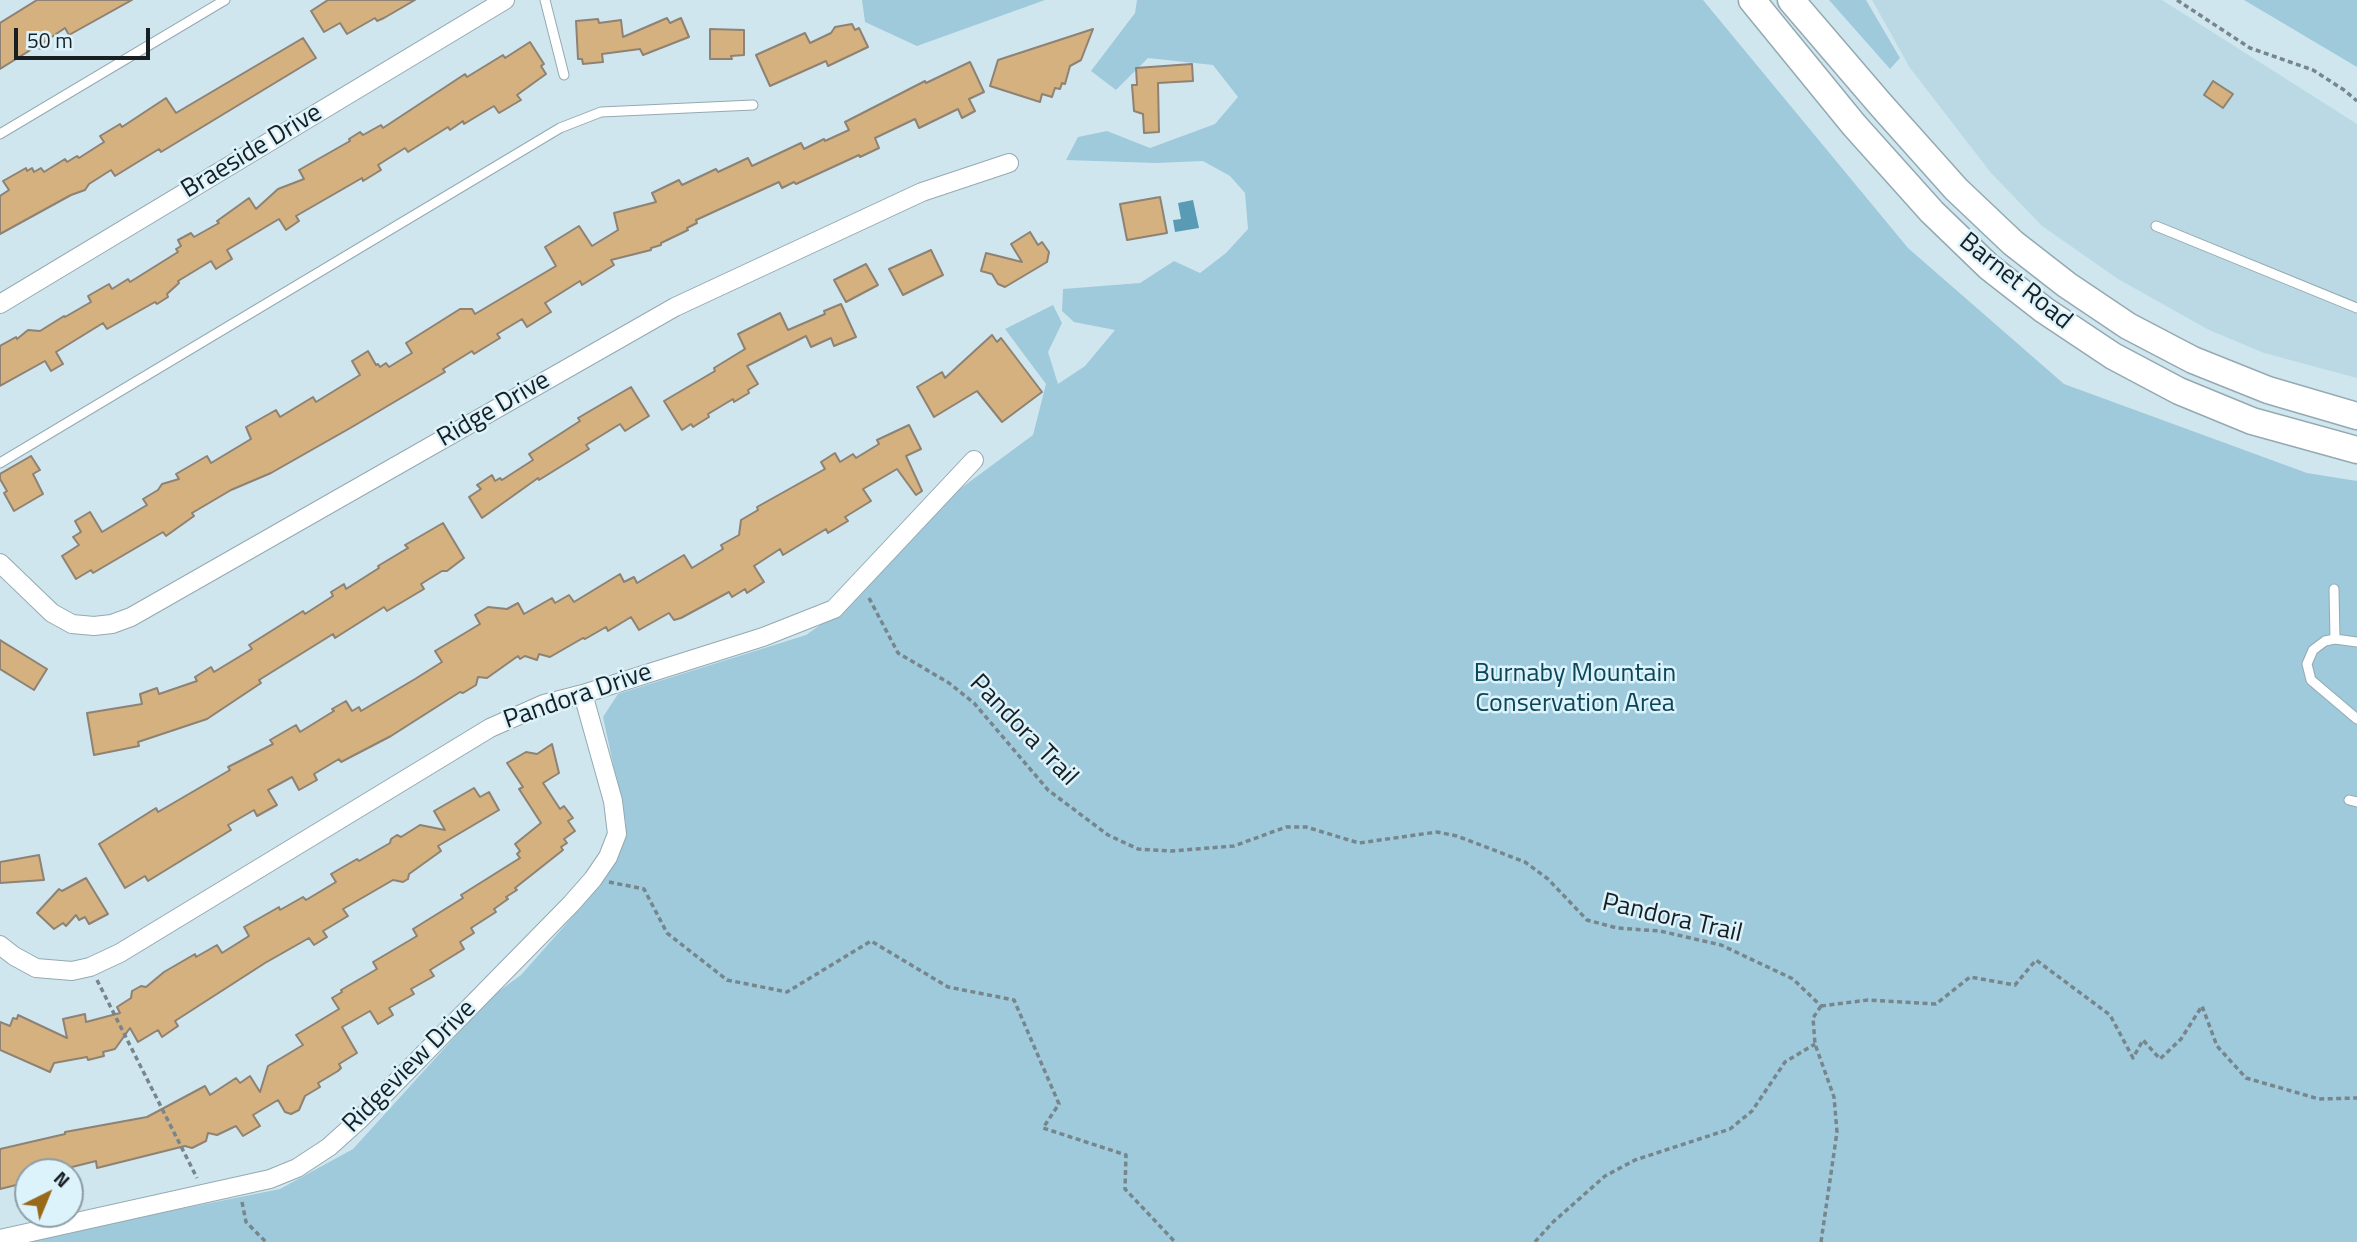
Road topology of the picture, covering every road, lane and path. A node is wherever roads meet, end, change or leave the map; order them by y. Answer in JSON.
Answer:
{"nodes":[{"id":1,"x":225,"y":0,"type":"edge"},
{"id":2,"x":505,"y":0,"type":"edge"},
{"id":3,"x":545,"y":0,"type":"edge"},
{"id":4,"x":1752,"y":0,"type":"edge"},
{"id":5,"x":1791,"y":0,"type":"edge"},
{"id":6,"x":2177,"y":0,"type":"edge"},
{"id":7,"x":564,"y":75,"type":"dead end"},
{"id":8,"x":2357,"y":101,"type":"edge"},
{"id":9,"x":753,"y":105,"type":"dead end"},
{"id":10,"x":0,"y":134,"type":"edge"},
{"id":11,"x":1009,"y":163,"type":"dead end"},
{"id":12,"x":2156,"y":226,"type":"dead end"},
{"id":13,"x":0,"y":304,"type":"edge"},
{"id":14,"x":2357,"y":308,"type":"edge"},
{"id":15,"x":2357,"y":416,"type":"edge"},
{"id":16,"x":2357,"y":450,"type":"edge"},
{"id":17,"x":974,"y":460,"type":"dead end"},
{"id":18,"x":0,"y":463,"type":"edge"},
{"id":19,"x":0,"y":563,"type":"edge"},
{"id":20,"x":860,"y":580,"type":"junction"},
{"id":21,"x":2334,"y":589,"type":"dead end"},
{"id":22,"x":2334,"y":639,"type":"junction"},
{"id":23,"x":2357,"y":642,"type":"edge"},
{"id":24,"x":583,"y":694,"type":"junction"},
{"id":25,"x":2357,"y":719,"type":"edge"},
{"id":26,"x":593,"y":879,"type":"junction"},
{"id":27,"x":0,"y":945,"type":"edge"},
{"id":28,"x":92,"y":971,"type":"junction"},
{"id":29,"x":1821,"y":1006,"type":"junction"},
{"id":30,"x":1815,"y":1044,"type":"junction"},
{"id":31,"x":2357,"y":1098,"type":"edge"},
{"id":32,"x":197,"y":1178,"type":"dead end"},
{"id":33,"x":239,"y":1186,"type":"junction"},
{"id":34,"x":0,"y":1239,"type":"edge"},
{"id":35,"x":266,"y":1242,"type":"edge"},
{"id":36,"x":1175,"y":1242,"type":"edge"},
{"id":37,"x":1535,"y":1242,"type":"edge"},
{"id":38,"x":1821,"y":1242,"type":"edge"}],
"edges":[{"from":1,"to":10,"type":"lane"},
{"from":2,"to":13,"type":"street","name":"Braeside Drive"},
{"from":3,"to":7,"type":"lane"},
{"from":4,"to":16,"type":"main road","name":"Barnet Road"},
{"from":5,"to":15,"type":"main road","name":"Barnet Road"},
{"from":6,"to":8,"type":"path"},
{"from":9,"to":18,"type":"lane"},
{"from":11,"to":19,"type":"street","name":"Ridge Drive"},
{"from":12,"to":14,"type":"lane"},
{"from":17,"to":20,"type":"street","name":"Pandora Drive"},
{"from":20,"to":24,"type":"street","name":"Pandora Drive"},
{"from":20,"to":29,"type":"path","name":"Pandora Trail"},
{"from":21,"to":22,"type":"lane"},
{"from":22,"to":23,"type":"lane"},
{"from":22,"to":25,"type":"lane"},
{"from":24,"to":26,"type":"street","name":"Ridgeview Drive"},
{"from":24,"to":28,"type":"street","name":"Pandora Drive"},
{"from":26,"to":33,"type":"street","name":"Ridgeview Drive"},
{"from":26,"to":36,"type":"path"},
{"from":27,"to":28,"type":"street"},
{"from":28,"to":32,"type":"path"},
{"from":29,"to":30,"type":"path"},
{"from":29,"to":31,"type":"path"},
{"from":30,"to":37,"type":"path"},
{"from":30,"to":38,"type":"path"},
{"from":33,"to":34,"type":"street","name":"Ridgeview Drive"},
{"from":33,"to":35,"type":"path"}]}
